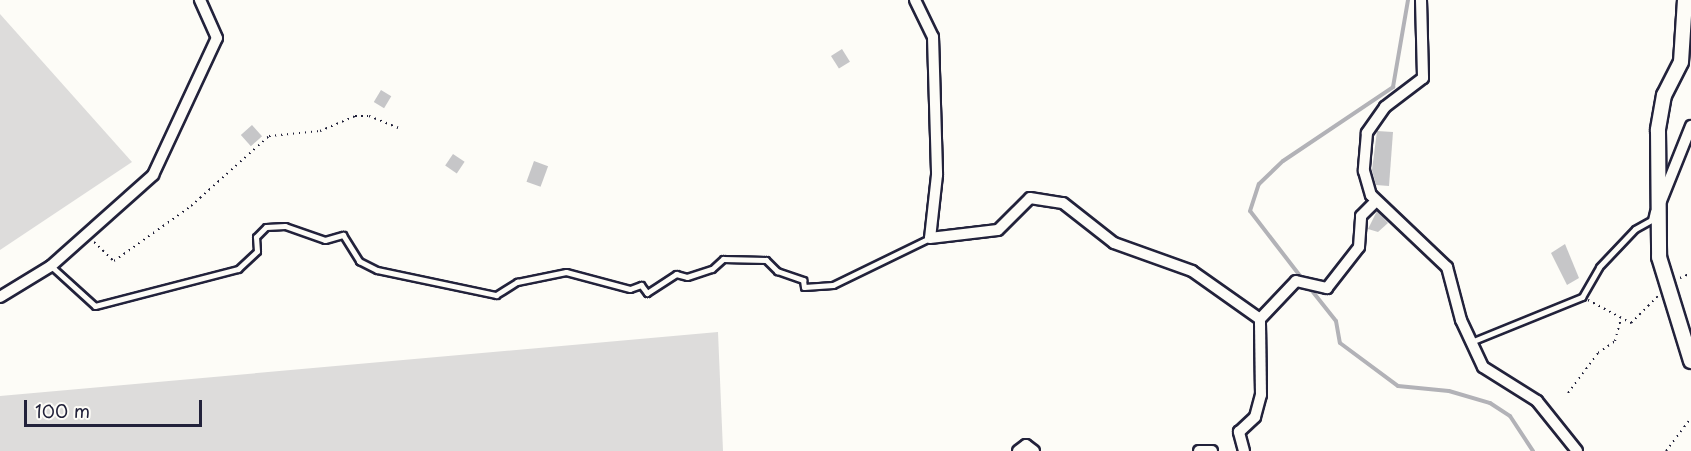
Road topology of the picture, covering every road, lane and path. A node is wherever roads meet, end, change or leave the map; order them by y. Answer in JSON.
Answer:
{"nodes":[{"id":1,"x":200,"y":0,"type":"edge"},
{"id":2,"x":915,"y":0,"type":"edge"},
{"id":3,"x":1420,"y":0,"type":"edge"},
{"id":4,"x":1685,"y":0,"type":"edge"},
{"id":5,"x":1691,"y":126,"type":"edge"},
{"id":6,"x":399,"y":128,"type":"dead end"},
{"id":7,"x":1660,"y":201,"type":"junction"},
{"id":8,"x":1374,"y":202,"type":"junction"},
{"id":9,"x":85,"y":234,"type":"junction"},
{"id":10,"x":930,"y":238,"type":"junction"},
{"id":11,"x":51,"y":266,"type":"junction"},
{"id":12,"x":1666,"y":284,"type":"junction"},
{"id":13,"x":0,"y":297,"type":"edge"},
{"id":14,"x":1582,"y":297,"type":"junction"},
{"id":15,"x":1260,"y":319,"type":"junction"},
{"id":16,"x":1621,"y":319,"type":"junction"},
{"id":17,"x":1472,"y":342,"type":"junction"},
{"id":18,"x":1691,"y":361,"type":"edge"},
{"id":19,"x":1568,"y":393,"type":"dead end"},
{"id":20,"x":1691,"y":418,"type":"edge"},
{"id":21,"x":1018,"y":451,"type":"edge"},
{"id":22,"x":1034,"y":451,"type":"edge"},
{"id":23,"x":1199,"y":451,"type":"edge"},
{"id":24,"x":1212,"y":451,"type":"edge"},
{"id":25,"x":1244,"y":451,"type":"edge"},
{"id":26,"x":1577,"y":451,"type":"edge"},
{"id":27,"x":1666,"y":451,"type":"edge"}],
"edges":[{"from":1,"to":9,"type":"street"},
{"from":2,"to":10,"type":"street"},
{"from":3,"to":8,"type":"street"},
{"from":4,"to":7,"type":"main road"},
{"from":5,"to":7,"type":"street"},
{"from":6,"to":9,"type":"path"},
{"from":7,"to":12,"type":"main road"},
{"from":7,"to":14,"type":"lane"},
{"from":8,"to":15,"type":"street"},
{"from":8,"to":17,"type":"street"},
{"from":9,"to":11,"type":"street"},
{"from":10,"to":11,"type":"lane"},
{"from":10,"to":15,"type":"street"},
{"from":11,"to":13,"type":"street"},
{"from":12,"to":16,"type":"path"},
{"from":12,"to":18,"type":"main road"},
{"from":14,"to":16,"type":"path"},
{"from":14,"to":17,"type":"lane"},
{"from":15,"to":25,"type":"street"},
{"from":16,"to":19,"type":"path"},
{"from":17,"to":26,"type":"street"},
{"from":20,"to":27,"type":"path"},
{"from":21,"to":22,"type":"street"},
{"from":23,"to":24,"type":"street"}]}
